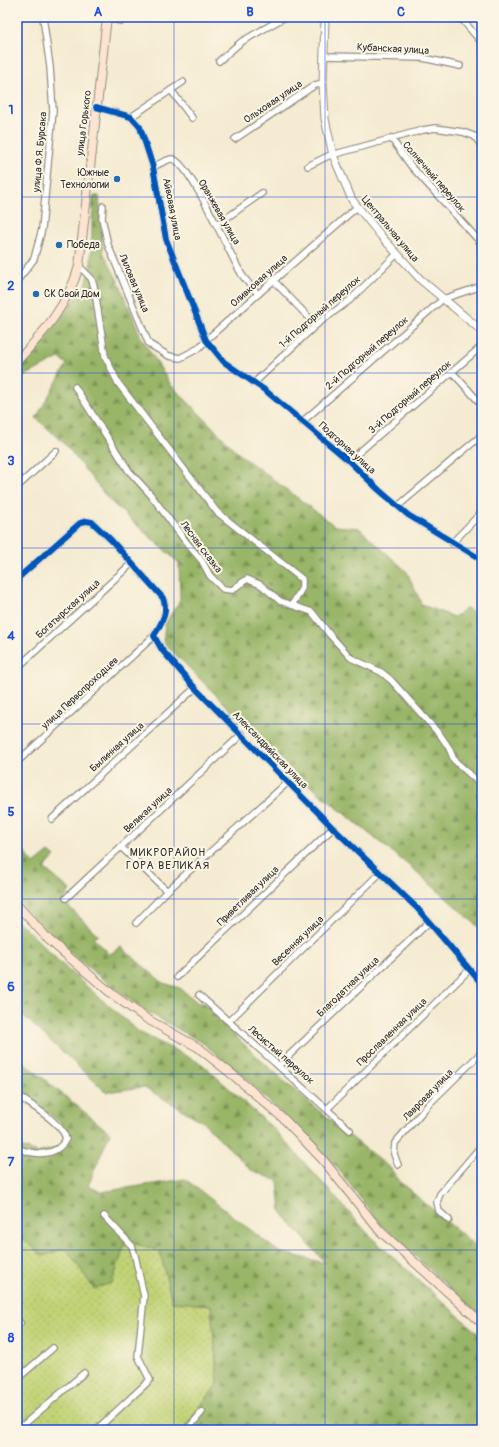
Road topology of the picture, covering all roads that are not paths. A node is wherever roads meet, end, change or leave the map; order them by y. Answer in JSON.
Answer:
{"nodes":[{"id":1,"x":43,"y":17,"type":"edge"},
{"id":2,"x":128,"y":17,"type":"edge"},
{"id":3,"x":285,"y":17,"type":"edge"},
{"id":4,"x":325,"y":17,"type":"edge"},
{"id":5,"x":460,"y":17,"type":"edge"},
{"id":6,"x":107,"y":18,"type":"edge"},
{"id":7,"x":482,"y":43,"type":"edge"},
{"id":8,"x":325,"y":56,"type":"junction"},
{"id":9,"x":219,"y":61,"type":"dead end"},
{"id":10,"x":460,"y":66,"type":"dead end"},
{"id":11,"x":183,"y":82,"type":"dead end"},
{"id":12,"x":323,"y":83,"type":"junction"},
{"id":13,"x":171,"y":90,"type":"junction"},
{"id":14,"x":96,"y":107,"type":"junction"},
{"id":15,"x":131,"y":117,"type":"junction"},
{"id":16,"x":192,"y":118,"type":"dead end"},
{"id":17,"x":391,"y":138,"type":"junction"},
{"id":18,"x":479,"y":138,"type":"edge"},
{"id":19,"x":235,"y":139,"type":"dead end"},
{"id":20,"x":482,"y":146,"type":"edge"},
{"id":21,"x":333,"y":155,"type":"junction"},
{"id":22,"x":308,"y":166,"type":"dead end"},
{"id":23,"x":153,"y":167,"type":"junction"},
{"id":24,"x":262,"y":193,"type":"dead end"},
{"id":25,"x":103,"y":206,"type":"dead end"},
{"id":26,"x":358,"y":207,"type":"junction"},
{"id":27,"x":218,"y":224,"type":"junction"},
{"id":28,"x":482,"y":244,"type":"edge"},
{"id":29,"x":397,"y":254,"type":"junction"},
{"id":30,"x":80,"y":266,"type":"junction"},
{"id":31,"x":272,"y":280,"type":"junction"},
{"id":32,"x":17,"y":281,"type":"edge"},
{"id":33,"x":482,"y":286,"type":"edge"},
{"id":34,"x":258,"y":294,"type":"junction"},
{"id":35,"x":443,"y":299,"type":"junction"},
{"id":36,"x":316,"y":325,"type":"junction"},
{"id":37,"x":482,"y":331,"type":"edge"},
{"id":38,"x":206,"y":340,"type":"junction"},
{"id":39,"x":482,"y":346,"type":"edge"},
{"id":40,"x":169,"y":356,"type":"joint"},
{"id":41,"x":17,"y":362,"type":"edge"},
{"id":42,"x":453,"y":373,"type":"junction"},
{"id":43,"x":254,"y":383,"type":"junction"},
{"id":44,"x":75,"y":387,"type":"dead end"},
{"id":45,"x":482,"y":405,"type":"edge"},
{"id":46,"x":302,"y":422,"type":"junction"},
{"id":47,"x":482,"y":435,"type":"edge"},
{"id":48,"x":56,"y":451,"type":"dead end"},
{"id":49,"x":349,"y":461,"type":"junction"},
{"id":50,"x":17,"y":487,"type":"edge"},
{"id":51,"x":398,"y":506,"type":"junction"},
{"id":52,"x":482,"y":512,"type":"edge"},
{"id":53,"x":452,"y":543,"type":"junction"},
{"id":54,"x":482,"y":560,"type":"edge"},
{"id":55,"x":132,"y":564,"type":"junction"},
{"id":56,"x":17,"y":579,"type":"edge"},
{"id":57,"x":292,"y":605,"type":"junction"},
{"id":58,"x":154,"y":636,"type":"junction"},
{"id":59,"x":17,"y":668,"type":"edge"},
{"id":60,"x":195,"y":688,"type":"junction"},
{"id":61,"x":242,"y":734,"type":"junction"},
{"id":62,"x":17,"y":762,"type":"edge"},
{"id":63,"x":288,"y":782,"type":"junction"},
{"id":64,"x":482,"y":788,"type":"edge"},
{"id":65,"x":52,"y":819,"type":"dead end"},
{"id":66,"x":332,"y":828,"type":"junction"},
{"id":67,"x":121,"y":847,"type":"junction"},
{"id":68,"x":380,"y":873,"type":"junction"},
{"id":69,"x":168,"y":891,"type":"junction"},
{"id":70,"x":66,"y":898,"type":"dead end"},
{"id":71,"x":17,"y":905,"type":"edge"},
{"id":72,"x":429,"y":922,"type":"junction"},
{"id":73,"x":136,"y":923,"type":"dead end"},
{"id":74,"x":469,"y":970,"type":"junction"},
{"id":75,"x":177,"y":977,"type":"dead end"},
{"id":76,"x":482,"y":984,"type":"edge"},
{"id":77,"x":198,"y":994,"type":"dead end"},
{"id":78,"x":229,"y":1021,"type":"junction"},
{"id":79,"x":482,"y":1052,"type":"edge"},
{"id":80,"x":279,"y":1065,"type":"junction"},
{"id":81,"x":17,"y":1095,"type":"edge"},
{"id":82,"x":328,"y":1108,"type":"junction"},
{"id":83,"x":350,"y":1130,"type":"dead end"},
{"id":84,"x":482,"y":1145,"type":"edge"},
{"id":85,"x":17,"y":1148,"type":"edge"},
{"id":86,"x":398,"y":1165,"type":"dead end"},
{"id":87,"x":104,"y":1216,"type":"dead end"},
{"id":88,"x":449,"y":1220,"type":"dead end"},
{"id":89,"x":482,"y":1323,"type":"edge"},
{"id":90,"x":53,"y":1348,"type":"dead end"},
{"id":91,"x":84,"y":1373,"type":"dead end"},
{"id":92,"x":17,"y":1379,"type":"edge"},
{"id":93,"x":202,"y":1412,"type":"dead end"},
{"id":94,"x":19,"y":1426,"type":"edge"},
{"id":95,"x":28,"y":1430,"type":"edge"},
{"id":96,"x":96,"y":1430,"type":"edge"},
{"id":97,"x":187,"y":1430,"type":"edge"}],
"edges":[{"from":1,"to":32,"type":"street","name":"улица Ф.Я. Бурсака"},
{"from":2,"to":6,"type":"street"},
{"from":3,"to":9,"type":"street"},
{"from":4,"to":8,"type":"street","name":"Центральная улица"},
{"from":5,"to":7,"type":"street"},
{"from":6,"to":14,"type":"main road","name":"улица Горького"},
{"from":8,"to":10,"type":"street","name":"Кубанская улица"},
{"from":8,"to":12,"type":"street","name":"Центральная улица"},
{"from":11,"to":13,"type":"street"},
{"from":12,"to":19,"type":"street","name":"Ольховая улица"},
{"from":12,"to":21,"type":"street","name":"Центральная улица"},
{"from":13,"to":15,"type":"street"},
{"from":13,"to":16,"type":"street"},
{"from":14,"to":15,"type":"street"},
{"from":14,"to":30,"type":"main road","name":"улица Горького"},
{"from":15,"to":23,"type":"street","name":"Айвовая улица"},
{"from":17,"to":18,"type":"street"},
{"from":17,"to":21,"type":"street"},
{"from":17,"to":28,"type":"street","name":"Солнечный переулок"},
{"from":18,"to":20,"type":"street"},
{"from":21,"to":22,"type":"street"},
{"from":21,"to":26,"type":"street","name":"Центральная улица"},
{"from":23,"to":27,"type":"street","name":"Оранжевая улица"},
{"from":23,"to":38,"type":"street","name":"Айвовая улица"},
{"from":24,"to":27,"type":"street"},
{"from":25,"to":40,"type":"street","name":"Лиловая улица"},
{"from":26,"to":29,"type":"street","name":"Центральная улица"},
{"from":26,"to":31,"type":"street","name":"Оливковая улица"},
{"from":27,"to":34,"type":"street","name":"Оранжевая улица"},
{"from":29,"to":35,"type":"street","name":"Центральная улица"},
{"from":29,"to":36,"type":"street","name":"1-й Подгорный переулок"},
{"from":30,"to":41,"type":"main road","name":"улица Горького"},
{"from":30,"to":57,"type":"street"},
{"from":31,"to":34,"type":"street","name":"Оливковая улица"},
{"from":31,"to":36,"type":"street"},
{"from":33,"to":35,"type":"street"},
{"from":34,"to":38,"type":"street","name":"Оливковая улица"},
{"from":35,"to":37,"type":"street","name":"Центральная улица"},
{"from":35,"to":46,"type":"street","name":"2-й Подгорный переулок"},
{"from":36,"to":43,"type":"street","name":"1-й Подгорный переулок"},
{"from":38,"to":40,"type":"street","name":"Оливковая улица"},
{"from":38,"to":43,"type":"street","name":"Подгорная улица"},
{"from":39,"to":42,"type":"street","name":"3-й Подгорный переулок"},
{"from":42,"to":45,"type":"street"},
{"from":42,"to":49,"type":"street","name":"3-й Подгорный переулок"},
{"from":43,"to":46,"type":"street","name":"Подгорная улица"},
{"from":44,"to":57,"type":"street","name":"Лесная сказка"},
{"from":46,"to":49,"type":"street","name":"Подгорная улица"},
{"from":47,"to":51,"type":"street"},
{"from":48,"to":50,"type":"street"},
{"from":49,"to":51,"type":"street","name":"Подгорная улица"},
{"from":51,"to":53,"type":"street","name":"Подгорная улица"},
{"from":52,"to":53,"type":"street"},
{"from":53,"to":54,"type":"street","name":"Подгорная улица"},
{"from":55,"to":56,"type":"street"},
{"from":55,"to":58,"type":"street"},
{"from":55,"to":59,"type":"street","name":"Богатырская улица"},
{"from":57,"to":64,"type":"street","name":"Лесная сказка"},
{"from":58,"to":60,"type":"street","name":"Александрийская улица"},
{"from":58,"to":62,"type":"street","name":"улица Первопроходцев"},
{"from":60,"to":61,"type":"street","name":"Александрийская улица"},
{"from":60,"to":65,"type":"street","name":"Былинная улица"},
{"from":61,"to":63,"type":"street","name":"Александрийская улица"},
{"from":61,"to":67,"type":"street","name":"Великая улица"},
{"from":63,"to":66,"type":"street","name":"Александрийская улица"},
{"from":63,"to":69,"type":"street"},
{"from":66,"to":68,"type":"street","name":"Александрийская улица"},
{"from":66,"to":75,"type":"street","name":"Приветливая улица"},
{"from":67,"to":69,"type":"street"},
{"from":67,"to":70,"type":"street","name":"Великая улица"},
{"from":68,"to":72,"type":"street","name":"Александрийская улица"},
{"from":68,"to":78,"type":"street","name":"Весенняя улица"},
{"from":69,"to":73,"type":"street"},
{"from":71,"to":89,"type":"main road"},
{"from":72,"to":74,"type":"street","name":"Александрийская улица"},
{"from":72,"to":80,"type":"street","name":"Благодатная улица"},
{"from":74,"to":76,"type":"street","name":"Александрийская улица"},
{"from":74,"to":82,"type":"street","name":"Прославленная улица"},
{"from":77,"to":78,"type":"street","name":"Лесистый переулок"},
{"from":78,"to":80,"type":"street","name":"Лесистый переулок"},
{"from":79,"to":86,"type":"street","name":"Лавровая улица"},
{"from":80,"to":82,"type":"street","name":"Лесистый переулок"},
{"from":81,"to":85,"type":"street"},
{"from":82,"to":83,"type":"street","name":"Лесистый переулок"},
{"from":84,"to":88,"type":"street"},
{"from":87,"to":96,"type":"street"},
{"from":90,"to":92,"type":"street"},
{"from":91,"to":94,"type":"street"},
{"from":93,"to":97,"type":"street"},
{"from":94,"to":95,"type":"street"}]}
